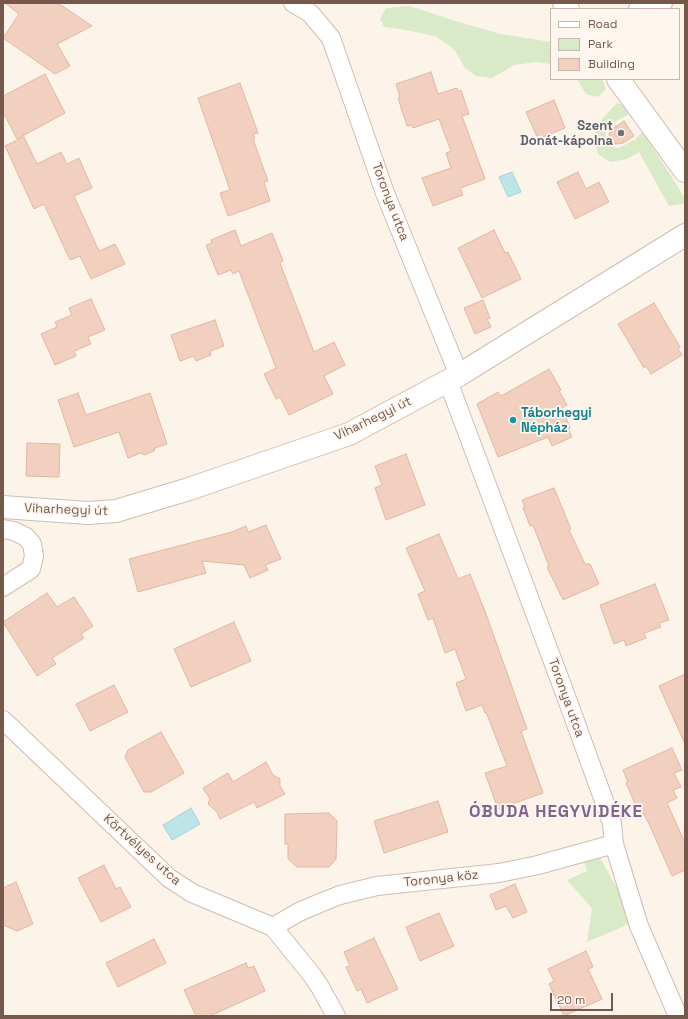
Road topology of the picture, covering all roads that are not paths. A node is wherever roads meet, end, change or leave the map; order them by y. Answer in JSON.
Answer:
{"nodes":[{"id":1,"x":293,"y":3,"type":"edge"},
{"id":2,"x":663,"y":3,"type":"edge"},
{"id":3,"x":642,"y":8,"type":"edge"},
{"id":4,"x":619,"y":80,"type":"edge"},
{"id":5,"x":685,"y":171,"type":"edge"},
{"id":6,"x":685,"y":235,"type":"edge"},
{"id":7,"x":453,"y":378,"type":"junction"},
{"id":8,"x":3,"y":507,"type":"edge"},
{"id":9,"x":3,"y":529,"type":"edge"},
{"id":10,"x":3,"y":587,"type":"edge"},
{"id":11,"x":3,"y":720,"type":"edge"},
{"id":12,"x":614,"y":844,"type":"junction"},
{"id":13,"x":273,"y":928,"type":"junction"},
{"id":14,"x":336,"y":1016,"type":"edge"},
{"id":15,"x":678,"y":1016,"type":"edge"}],
"edges":[{"from":1,"to":7,"type":"street","name":"Toronya utca"},
{"from":2,"to":3,"type":"street"},
{"from":4,"to":5,"type":"street"},
{"from":6,"to":7,"type":"street","name":"Viharhegyi út"},
{"from":7,"to":8,"type":"street","name":"Viharhegyi út"},
{"from":7,"to":12,"type":"street","name":"Toronya utca"},
{"from":9,"to":10,"type":"street"},
{"from":11,"to":13,"type":"street","name":"Körtvélyes utca"},
{"from":12,"to":13,"type":"street","name":"Toronya köz"},
{"from":12,"to":15,"type":"street","name":"Toronya utca"},
{"from":13,"to":14,"type":"street","name":"Körtvélyes utca"}]}
